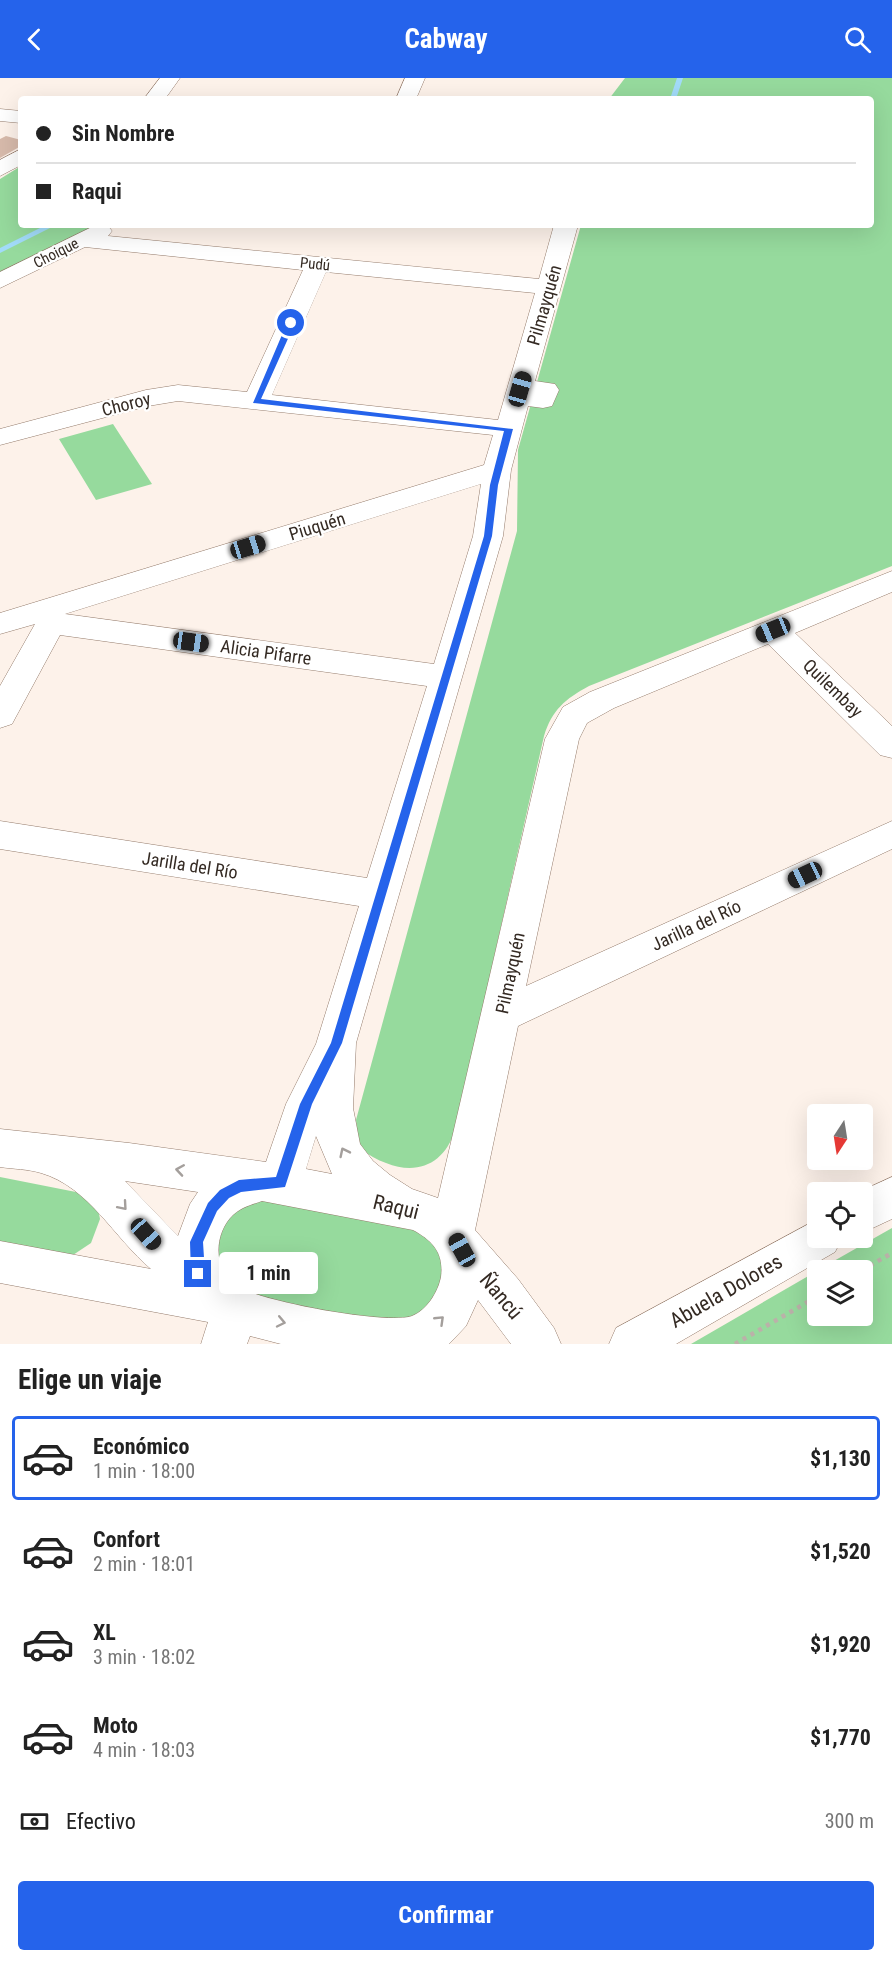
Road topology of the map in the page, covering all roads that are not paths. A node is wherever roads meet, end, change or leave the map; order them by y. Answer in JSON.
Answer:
{"nodes":[{"id":1,"x":170,"y":78,"type":"edge"},
{"id":2,"x":415,"y":78,"type":"edge"},
{"id":3,"x":156,"y":96,"type":"edge"},
{"id":4,"x":407,"y":96,"type":"edge"},
{"id":5,"x":0,"y":115,"type":"edge"},
{"id":6,"x":18,"y":117,"type":"edge"},
{"id":7,"x":18,"y":158,"type":"edge"},
{"id":8,"x":0,"y":169,"type":"edge"},
{"id":9,"x":106,"y":228,"type":"edge"},
{"id":10,"x":565,"y":228,"type":"edge"},
{"id":11,"x":81,"y":240,"type":"junction"},
{"id":12,"x":318,"y":264,"type":"junction"},
{"id":13,"x":0,"y":281,"type":"edge"},
{"id":14,"x":549,"y":287,"type":"junction"},
{"id":15,"x":256,"y":401,"type":"junction"},
{"id":16,"x":509,"y":429,"type":"junction"},
{"id":17,"x":0,"y":437,"type":"edge"},
{"id":18,"x":497,"y":470,"type":"junction"},
{"id":19,"x":892,"y":581,"type":"edge"},
{"id":20,"x":48,"y":616,"type":"junction"},
{"id":21,"x":0,"y":624,"type":"edge"},
{"id":22,"x":773,"y":630,"type":"junction"},
{"id":23,"x":446,"y":677,"type":"junction"},
{"id":24,"x":0,"y":716,"type":"edge"},
{"id":25,"x":892,"y":746,"type":"edge"},
{"id":26,"x":892,"y":834,"type":"edge"},
{"id":27,"x":0,"y":835,"type":"edge"},
{"id":28,"x":381,"y":895,"type":"junction"},
{"id":29,"x":501,"y":1016,"type":"junction"},
{"id":30,"x":336,"y":1043,"type":"junction"},
{"id":31,"x":19,"y":1151,"type":"edge"},
{"id":32,"x":269,"y":1183,"type":"junction"},
{"id":33,"x":892,"y":1197,"type":"edge"},
{"id":34,"x":400,"y":1206,"type":"junction"},
{"id":35,"x":873,"y":1207,"type":"edge"},
{"id":36,"x":457,"y":1241,"type":"junction"},
{"id":37,"x":807,"y":1245,"type":"edge"},
{"id":38,"x":0,"y":1262,"type":"edge"},
{"id":39,"x":219,"y":1308,"type":"edge"},
{"id":40,"x":376,"y":1342,"type":"edge"},
{"id":41,"x":538,"y":1344,"type":"edge"},
{"id":42,"x":632,"y":1344,"type":"edge"}],
"edges":[{"from":1,"to":3,"type":"street"},
{"from":2,"to":4,"type":"street"},
{"from":5,"to":6,"type":"street"},
{"from":7,"to":8,"type":"street"},
{"from":9,"to":11,"type":"street","name":"Choique"},
{"from":10,"to":14,"type":"street","name":"Pilmayquén"},
{"from":11,"to":12,"type":"street","name":"Pudú"},
{"from":11,"to":13,"type":"street","name":"Choique"},
{"from":12,"to":14,"type":"street","name":"Pudú"},
{"from":12,"to":15,"type":"street"},
{"from":14,"to":16,"type":"street","name":"Pilmayquén"},
{"from":15,"to":16,"type":"street","name":"Choroy"},
{"from":15,"to":17,"type":"street","name":"Choroy"},
{"from":16,"to":18,"type":"street","name":"Pilmayquén"},
{"from":18,"to":20,"type":"street","name":"Piuquén"},
{"from":18,"to":23,"type":"street","name":"Pilmayquén"},
{"from":19,"to":22,"type":"street"},
{"from":20,"to":21,"type":"street","name":"Piuquén"},
{"from":20,"to":23,"type":"street","name":"Alicia Pifarre"},
{"from":20,"to":24,"type":"street"},
{"from":22,"to":25,"type":"street","name":"Quilembay"},
{"from":22,"to":29,"type":"street","name":"Pilmayquén"},
{"from":23,"to":28,"type":"street","name":"Pilmayquén"},
{"from":26,"to":29,"type":"street","name":"Jarilla del Río"},
{"from":27,"to":28,"type":"street","name":"Jarilla del Río"},
{"from":28,"to":30,"type":"street","name":"Pilmayquén"},
{"from":29,"to":36,"type":"street","name":"Pilmayquén"},
{"from":30,"to":32,"type":"street","name":"Pilmayquén"},
{"from":34,"to":30,"type":"street","name":"Pilmayquén","one_way":true},
{"from":32,"to":31,"type":"street","name":"Raqui","one_way":true},
{"from":31,"to":39,"type":"street","name":"Raqui","one_way":true},
{"from":32,"to":34,"type":"street","name":"Raqui"},
{"from":32,"to":39,"type":"street","name":"Raqui"},
{"from":33,"to":35,"type":"street"},
{"from":34,"to":36,"type":"street","name":"Raqui"},
{"from":40,"to":36,"type":"street","name":"Raqui","one_way":true},
{"from":36,"to":41,"type":"street","name":"Ñancú"},
{"from":37,"to":42,"type":"street","name":"Abuela Dolores"},
{"from":38,"to":39,"type":"street","name":"Raqui"},
{"from":39,"to":40,"type":"street","name":"Raqui","one_way":true}]}
